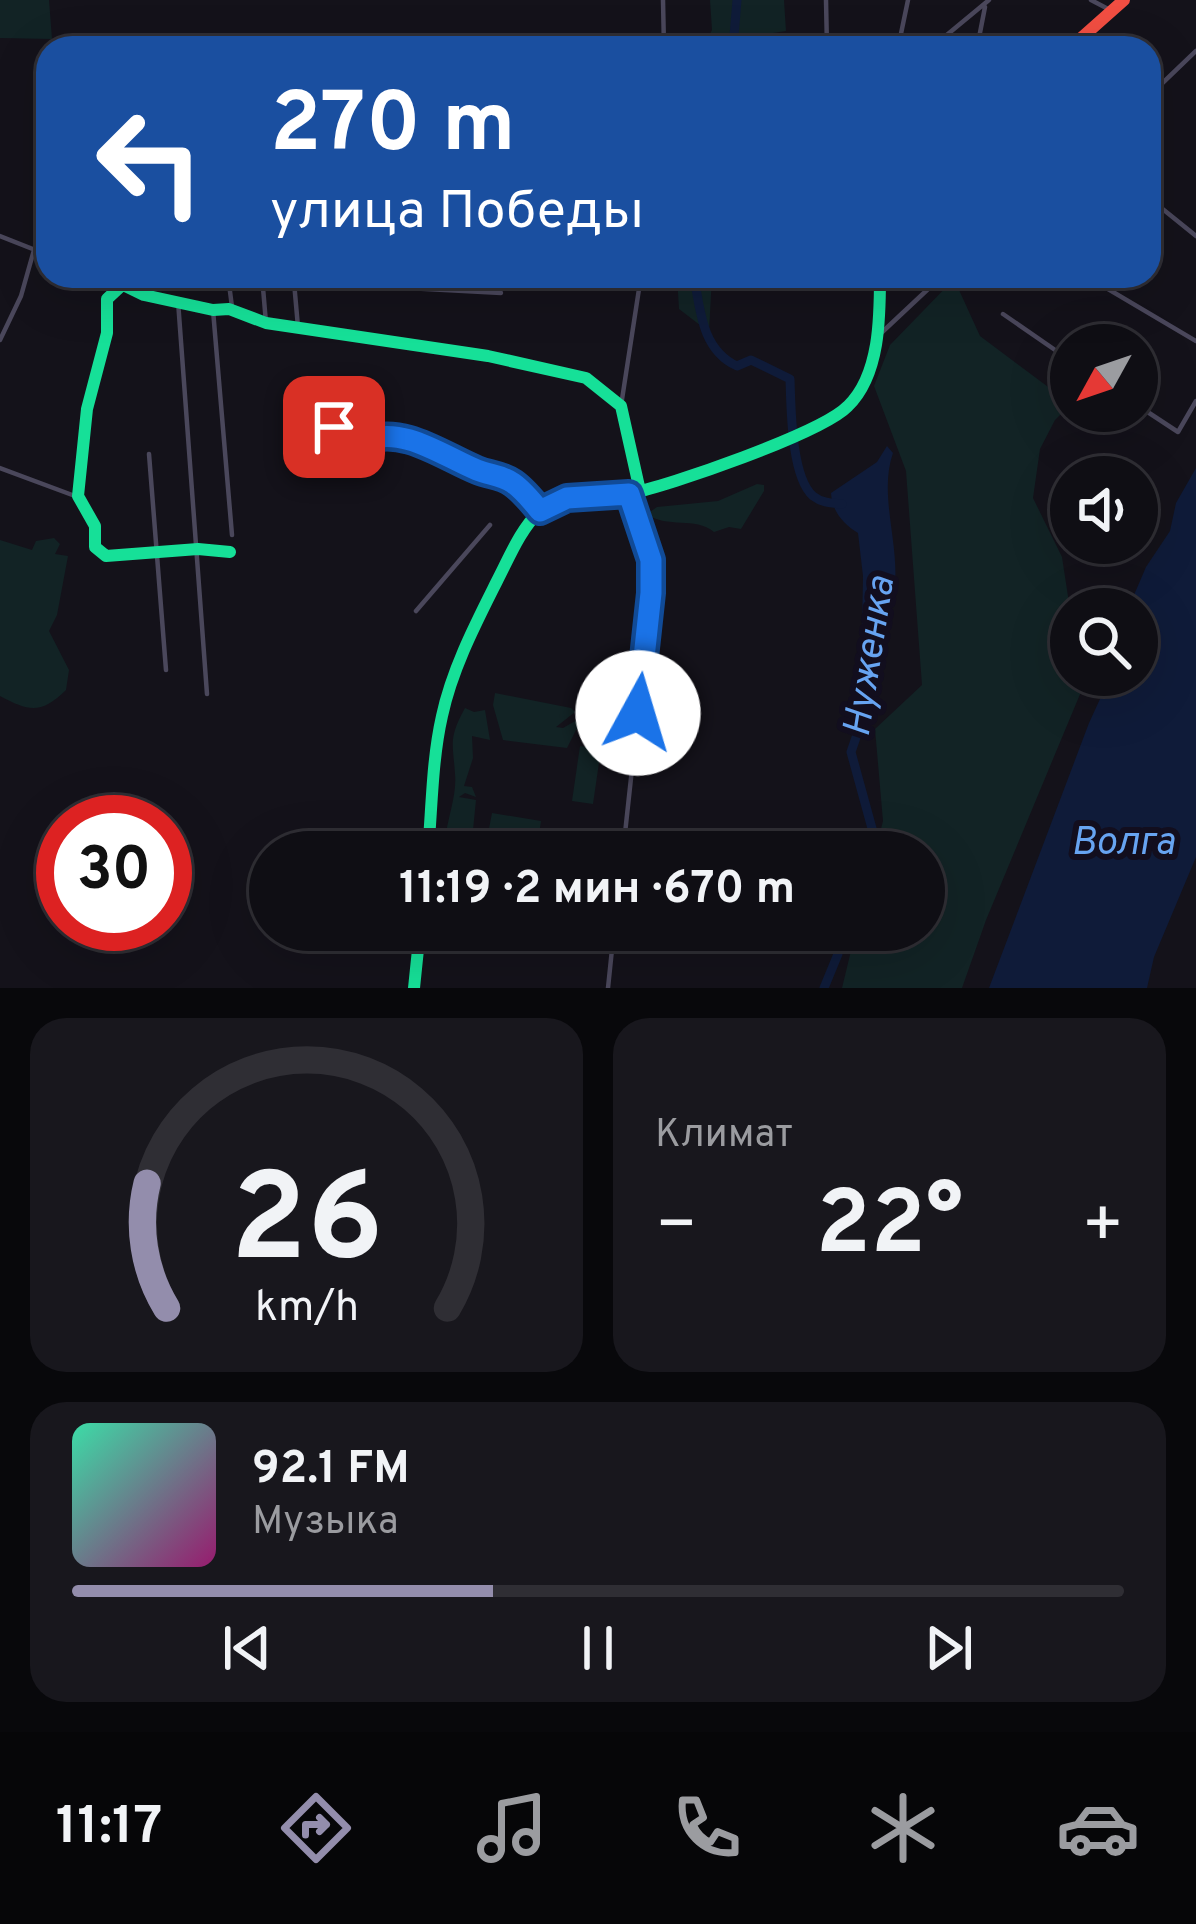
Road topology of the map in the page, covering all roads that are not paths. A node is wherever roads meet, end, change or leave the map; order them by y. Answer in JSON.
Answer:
{"nodes":[{"id":1,"x":826,"y":0,"type":"edge"},
{"id":2,"x":908,"y":0,"type":"edge"},
{"id":3,"x":1090,"y":0,"type":"edge"},
{"id":4,"x":1124,"y":0,"type":"edge"},
{"id":5,"x":987,"y":1,"type":"edge"},
{"id":6,"x":665,"y":3,"type":"edge"},
{"id":7,"x":1112,"y":11,"type":"junction"},
{"id":8,"x":664,"y":36,"type":"edge"},
{"id":9,"x":827,"y":36,"type":"edge"},
{"id":10,"x":900,"y":36,"type":"edge"},
{"id":11,"x":946,"y":36,"type":"edge"},
{"id":12,"x":980,"y":36,"type":"edge"},
{"id":13,"x":1084,"y":36,"type":"edge"},
{"id":14,"x":1196,"y":51,"type":"edge"},
{"id":15,"x":1161,"y":85,"type":"edge"},
{"id":16,"x":1161,"y":208,"type":"edge"},
{"id":17,"x":0,"y":236,"type":"edge"},
{"id":18,"x":1196,"y":236,"type":"edge"},
{"id":19,"x":34,"y":250,"type":"joint"},
{"id":20,"x":119,"y":288,"type":"edge"},
{"id":21,"x":129,"y":288,"type":"edge"},
{"id":22,"x":230,"y":288,"type":"edge"},
{"id":23,"x":263,"y":288,"type":"edge"},
{"id":24,"x":295,"y":288,"type":"edge"},
{"id":25,"x":407,"y":288,"type":"edge"},
{"id":26,"x":639,"y":288,"type":"edge"},
{"id":27,"x":880,"y":288,"type":"edge"},
{"id":28,"x":929,"y":288,"type":"edge"},
{"id":29,"x":1106,"y":288,"type":"edge"},
{"id":30,"x":501,"y":293,"type":"dead end"},
{"id":31,"x":178,"y":301,"type":"junction"},
{"id":32,"x":213,"y":310,"type":"junction"},
{"id":33,"x":233,"y":312,"type":"junction"},
{"id":34,"x":1003,"y":314,"type":"dead end"},
{"id":35,"x":266,"y":323,"type":"junction"},
{"id":36,"x":298,"y":327,"type":"junction"},
{"id":37,"x":878,"y":336,"type":"junction"},
{"id":38,"x":0,"y":340,"type":"edge"},
{"id":39,"x":1196,"y":341,"type":"edge"},
{"id":40,"x":1050,"y":346,"type":"edge"},
{"id":41,"x":1196,"y":401,"type":"edge"},
{"id":42,"x":621,"y":406,"type":"junction"},
{"id":43,"x":312,"y":410,"type":"dead end"},
{"id":44,"x":1158,"y":419,"type":"edge"},
{"id":45,"x":149,"y":454,"type":"dead end"},
{"id":46,"x":0,"y":468,"type":"edge"},
{"id":47,"x":634,"y":492,"type":"junction"},
{"id":48,"x":79,"y":500,"type":"junction"},
{"id":49,"x":540,"y":511,"type":"junction"},
{"id":50,"x":490,"y":525,"type":"dead end"},
{"id":51,"x":232,"y":535,"type":"dead end"},
{"id":52,"x":198,"y":549,"type":"junction"},
{"id":53,"x":156,"y":551,"type":"junction"},
{"id":54,"x":230,"y":552,"type":"dead end"},
{"id":55,"x":416,"y":611,"type":"dead end"},
{"id":56,"x":166,"y":670,"type":"dead end"},
{"id":57,"x":208,"y":694,"type":"dead end"},
{"id":58,"x":430,"y":831,"type":"edge"},
{"id":59,"x":625,"y":831,"type":"edge"},
{"id":60,"x":418,"y":951,"type":"edge"},
{"id":61,"x":612,"y":951,"type":"edge"},
{"id":62,"x":414,"y":988,"type":"edge"},
{"id":63,"x":608,"y":988,"type":"edge"}],
"edges":[{"from":1,"to":9,"type":"street"},
{"from":2,"to":10,"type":"street"},
{"from":3,"to":7,"type":"street"},
{"from":4,"to":7,"type":"street"},
{"from":5,"to":11,"type":"street"},
{"from":5,"to":12,"type":"street"},
{"from":6,"to":8,"type":"street"},
{"from":7,"to":13,"type":"street"},
{"from":14,"to":15,"type":"street"},
{"from":16,"to":18,"type":"street"},
{"from":17,"to":19,"type":"street"},
{"from":19,"to":38,"type":"street"},
{"from":20,"to":48,"type":"street"},
{"from":21,"to":31,"type":"street"},
{"from":22,"to":33,"type":"street"},
{"from":23,"to":35,"type":"street"},
{"from":24,"to":36,"type":"street"},
{"from":25,"to":30,"type":"street"},
{"from":26,"to":42,"type":"street"},
{"from":27,"to":37,"type":"street"},
{"from":28,"to":37,"type":"street"},
{"from":29,"to":39,"type":"street"},
{"from":31,"to":32,"type":"street"},
{"from":31,"to":52,"type":"street"},
{"from":32,"to":33,"type":"street"},
{"from":32,"to":51,"type":"street"},
{"from":33,"to":35,"type":"street"},
{"from":34,"to":40,"type":"street"},
{"from":35,"to":36,"type":"street"},
{"from":36,"to":42,"type":"street"},
{"from":37,"to":47,"type":"street"},
{"from":41,"to":44,"type":"street"},
{"from":42,"to":47,"type":"street"},
{"from":43,"to":49,"type":"street"},
{"from":45,"to":53,"type":"street"},
{"from":46,"to":48,"type":"street"},
{"from":47,"to":49,"type":"street"},
{"from":47,"to":59,"type":"street"},
{"from":48,"to":53,"type":"street"},
{"from":49,"to":58,"type":"street"},
{"from":50,"to":55,"type":"street"},
{"from":52,"to":53,"type":"street"},
{"from":52,"to":54,"type":"street"},
{"from":52,"to":57,"type":"street"},
{"from":53,"to":56,"type":"street"},
{"from":60,"to":62,"type":"street"},
{"from":61,"to":63,"type":"street"}]}
